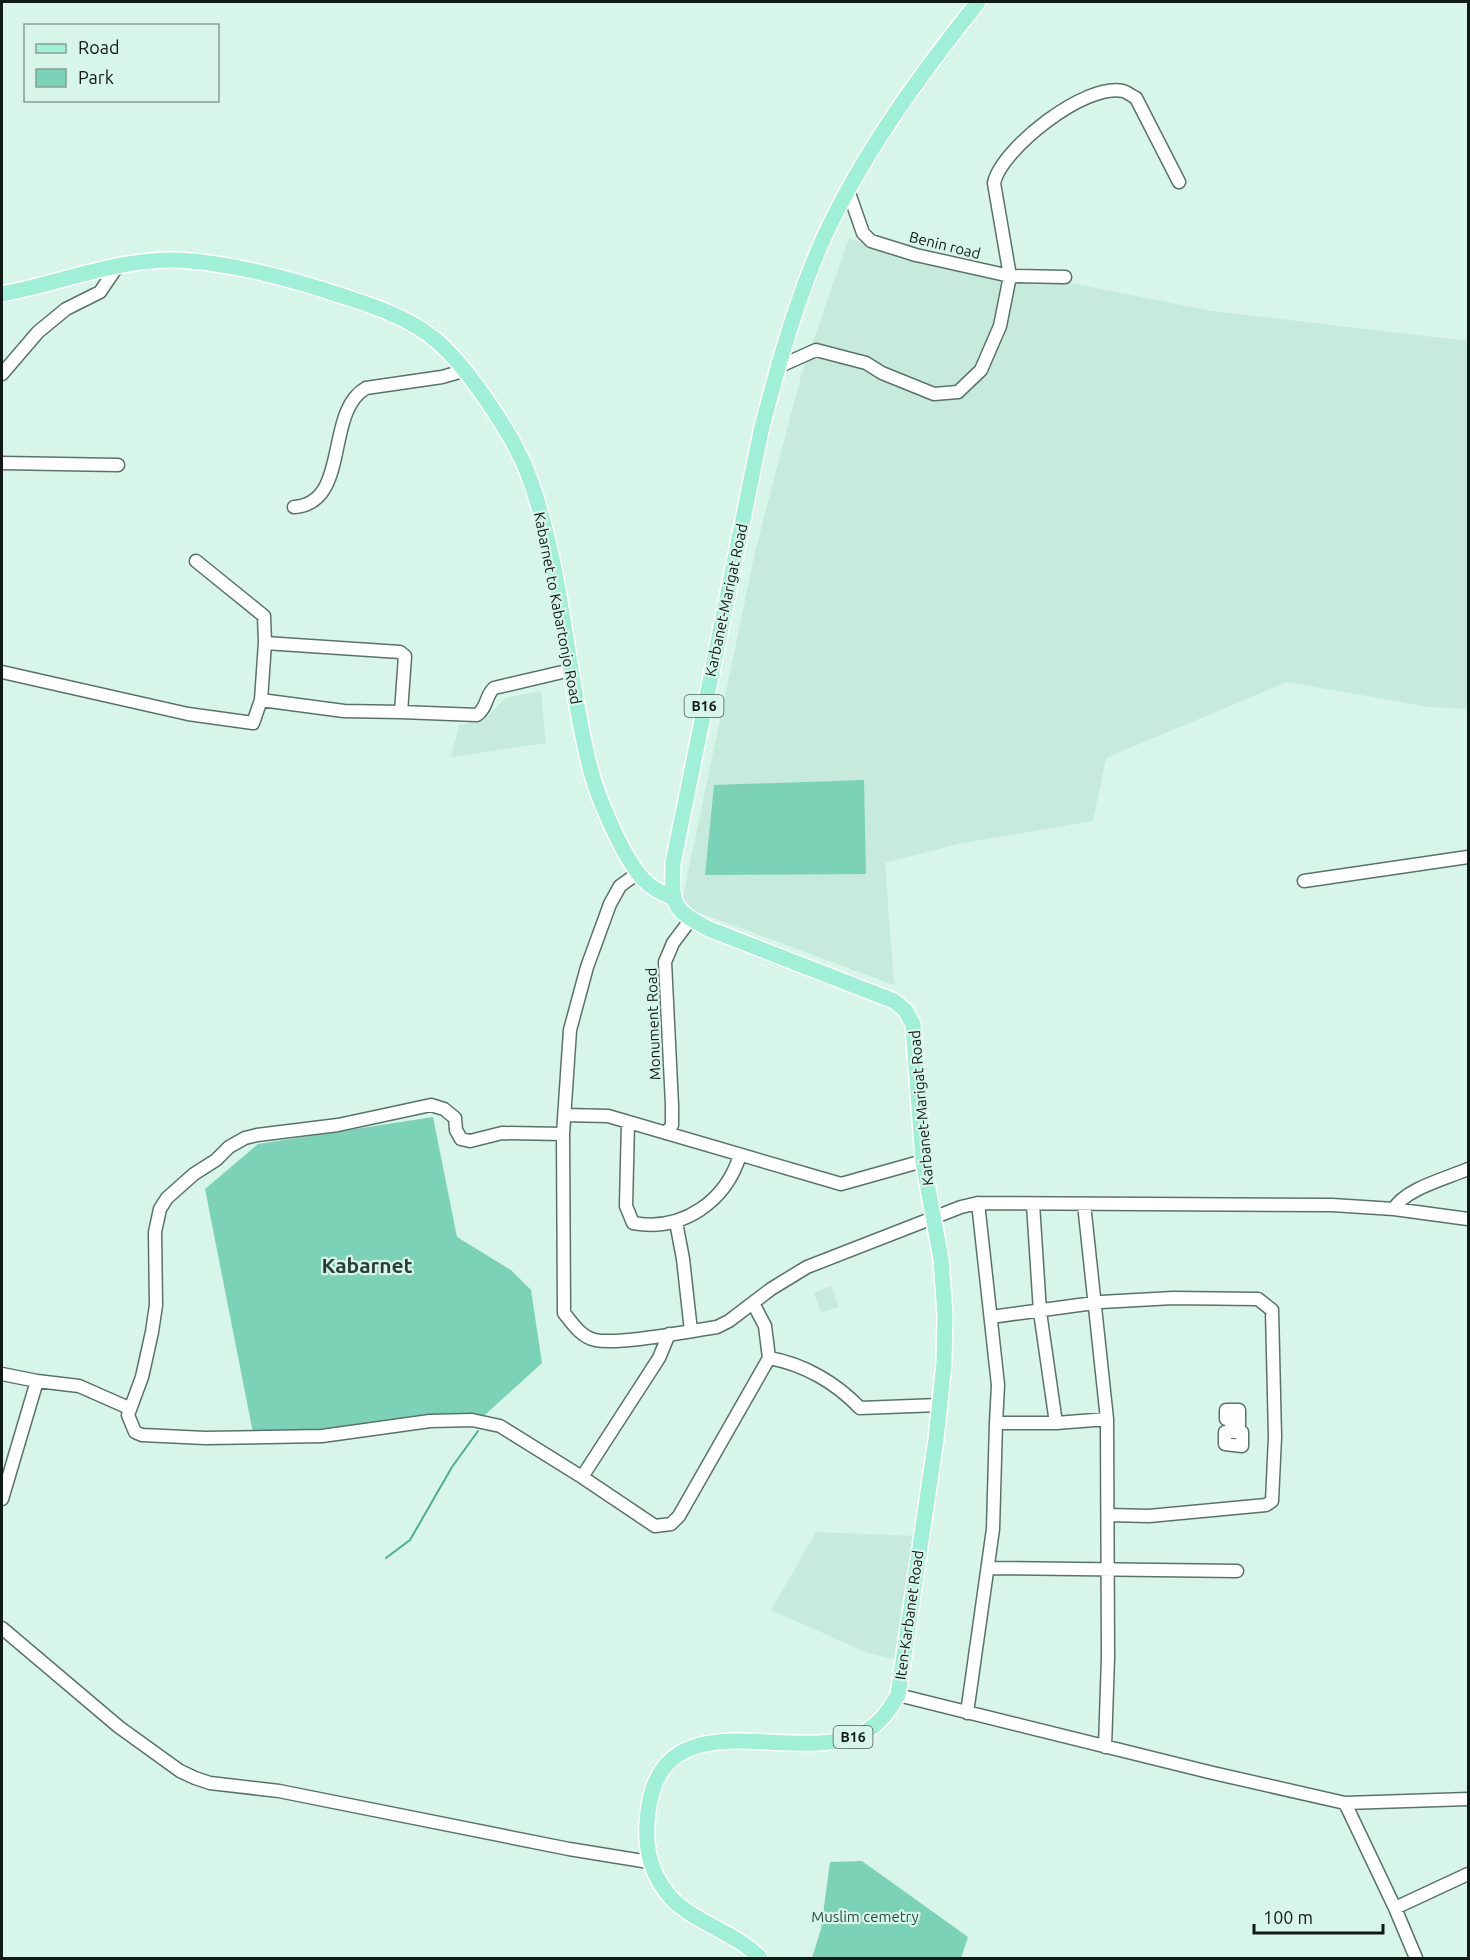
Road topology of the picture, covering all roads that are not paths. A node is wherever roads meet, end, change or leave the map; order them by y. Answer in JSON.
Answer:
{"nodes":[{"id":1,"x":978,"y":2,"type":"edge"},
{"id":2,"x":1179,"y":182,"type":"dead end"},
{"id":3,"x":849,"y":193,"type":"junction"},
{"id":4,"x":117,"y":267,"type":"junction"},
{"id":5,"x":1010,"y":276,"type":"junction"},
{"id":6,"x":1065,"y":277,"type":"dead end"},
{"id":7,"x":2,"y":294,"type":"edge"},
{"id":8,"x":778,"y":367,"type":"junction"},
{"id":9,"x":463,"y":370,"type":"junction"},
{"id":10,"x":2,"y":374,"type":"edge"},
{"id":11,"x":2,"y":463,"type":"edge"},
{"id":12,"x":118,"y":465,"type":"dead end"},
{"id":13,"x":294,"y":507,"type":"dead end"},
{"id":14,"x":196,"y":561,"type":"dead end"},
{"id":15,"x":265,"y":643,"type":"junction"},
{"id":16,"x":571,"y":670,"type":"junction"},
{"id":17,"x":2,"y":672,"type":"edge"},
{"id":18,"x":261,"y":700,"type":"junction"},
{"id":19,"x":401,"y":712,"type":"junction"},
{"id":20,"x":1468,"y":857,"type":"edge"},
{"id":21,"x":638,"y":873,"type":"junction"},
{"id":22,"x":1304,"y":881,"type":"dead end"},
{"id":23,"x":672,"y":897,"type":"junction"},
{"id":24,"x":690,"y":919,"type":"junction"},
{"id":25,"x":565,"y":1115,"type":"junction"},
{"id":26,"x":628,"y":1122,"type":"junction"},
{"id":27,"x":666,"y":1133,"type":"junction"},
{"id":28,"x":563,"y":1134,"type":"junction"},
{"id":29,"x":740,"y":1155,"type":"junction"},
{"id":30,"x":923,"y":1161,"type":"junction"},
{"id":31,"x":1468,"y":1169,"type":"edge"},
{"id":32,"x":978,"y":1203,"type":"junction"},
{"id":33,"x":1033,"y":1204,"type":"junction"},
{"id":34,"x":1084,"y":1204,"type":"junction"},
{"id":35,"x":1394,"y":1209,"type":"junction"},
{"id":36,"x":935,"y":1218,"type":"junction"},
{"id":37,"x":1468,"y":1220,"type":"edge"},
{"id":38,"x":676,"y":1222,"type":"junction"},
{"id":39,"x":1094,"y":1304,"type":"junction"},
{"id":40,"x":754,"y":1305,"type":"junction"},
{"id":41,"x":1040,"y":1312,"type":"junction"},
{"id":42,"x":945,"y":1315,"type":"joint"},
{"id":43,"x":991,"y":1317,"type":"junction"},
{"id":44,"x":691,"y":1331,"type":"junction"},
{"id":45,"x":669,"y":1334,"type":"junction"},
{"id":46,"x":769,"y":1358,"type":"junction"},
{"id":47,"x":2,"y":1374,"type":"edge"},
{"id":48,"x":37,"y":1381,"type":"junction"},
{"id":49,"x":939,"y":1405,"type":"junction"},
{"id":50,"x":129,"y":1408,"type":"junction"},
{"id":51,"x":1107,"y":1419,"type":"junction"},
{"id":52,"x":1056,"y":1423,"type":"junction"},
{"id":53,"x":996,"y":1424,"type":"junction"},
{"id":54,"x":582,"y":1477,"type":"junction"},
{"id":55,"x":2,"y":1499,"type":"edge"},
{"id":56,"x":1109,"y":1515,"type":"junction"},
{"id":57,"x":988,"y":1568,"type":"junction"},
{"id":58,"x":1107,"y":1569,"type":"junction"},
{"id":59,"x":1237,"y":1571,"type":"dead end"},
{"id":60,"x":2,"y":1628,"type":"edge"},
{"id":61,"x":898,"y":1695,"type":"junction"},
{"id":62,"x":967,"y":1713,"type":"junction"},
{"id":63,"x":1106,"y":1747,"type":"junction"},
{"id":64,"x":1468,"y":1799,"type":"edge"},
{"id":65,"x":1345,"y":1803,"type":"junction"},
{"id":66,"x":649,"y":1862,"type":"junction"},
{"id":67,"x":1468,"y":1874,"type":"edge"},
{"id":68,"x":1395,"y":1908,"type":"junction"},
{"id":69,"x":760,"y":1959,"type":"edge"},
{"id":70,"x":1416,"y":1959,"type":"edge"}],
"edges":[{"from":1,"to":3,"type":"main road","name":"Karbanet-Marigat Road","number":"B16"},
{"from":2,"to":5,"type":"street"},
{"from":3,"to":5,"type":"street","name":"Benin road"},
{"from":3,"to":8,"type":"main road","name":"Karbanet-Marigat Road","number":"B16"},
{"from":4,"to":7,"type":"main road","name":"Kabarnet to Kabartonjo Road"},
{"from":4,"to":9,"type":"main road","name":"Kabarnet to Kabartonjo Road"},
{"from":4,"to":10,"type":"street"},
{"from":5,"to":6,"type":"street","name":"Benin road"},
{"from":5,"to":8,"type":"street"},
{"from":8,"to":23,"type":"main road","name":"Karbanet-Marigat Road","number":"B16"},
{"from":9,"to":13,"type":"street"},
{"from":9,"to":16,"type":"main road","name":"Kabarnet to Kabartonjo Road"},
{"from":11,"to":12,"type":"street"},
{"from":14,"to":15,"type":"street"},
{"from":15,"to":18,"type":"street"},
{"from":15,"to":19,"type":"street"},
{"from":16,"to":19,"type":"street"},
{"from":16,"to":21,"type":"main road","name":"Kabarnet to Kabartonjo Road"},
{"from":17,"to":18,"type":"street"},
{"from":18,"to":19,"type":"street"},
{"from":20,"to":22,"type":"street"},
{"from":21,"to":23,"type":"main road","name":"Kabarnet to Kabartonjo Road"},
{"from":21,"to":25,"type":"street"},
{"from":23,"to":24,"type":"main road","name":"Karbanet-Marigat Road","number":"B16"},
{"from":24,"to":27,"type":"street","name":"Monument Road"},
{"from":24,"to":30,"type":"main road","name":"Karbanet-Marigat Road","number":"B16"},
{"from":25,"to":26,"type":"street"},
{"from":25,"to":28,"type":"street"},
{"from":26,"to":27,"type":"street"},
{"from":26,"to":38,"type":"street"},
{"from":27,"to":29,"type":"street"},
{"from":28,"to":45,"type":"street"},
{"from":28,"to":50,"type":"street"},
{"from":29,"to":30,"type":"street"},
{"from":29,"to":38,"type":"street"},
{"from":30,"to":36,"type":"main road","name":"Karbanet-Marigat Road","number":"B16"},
{"from":31,"to":35,"type":"street"},
{"from":32,"to":33,"type":"street"},
{"from":32,"to":36,"type":"street"},
{"from":32,"to":43,"type":"street"},
{"from":33,"to":34,"type":"street"},
{"from":33,"to":41,"type":"street"},
{"from":34,"to":35,"type":"street"},
{"from":34,"to":39,"type":"street"},
{"from":35,"to":37,"type":"street"},
{"from":36,"to":40,"type":"street"},
{"from":36,"to":42,"type":"main road","name":"Karbanet-Marigat Road","number":"B16"},
{"from":38,"to":44,"type":"street"},
{"from":39,"to":41,"type":"street"},
{"from":39,"to":51,"type":"street"},
{"from":39,"to":56,"type":"street"},
{"from":40,"to":44,"type":"street"},
{"from":40,"to":46,"type":"street"},
{"from":41,"to":43,"type":"street"},
{"from":41,"to":52,"type":"street"},
{"from":42,"to":49,"type":"main road","name":"Iten-Karbanet Road","number":"B16"},
{"from":43,"to":53,"type":"street"},
{"from":44,"to":45,"type":"street"},
{"from":45,"to":54,"type":"street"},
{"from":46,"to":49,"type":"street"},
{"from":46,"to":54,"type":"street"},
{"from":47,"to":48,"type":"street"},
{"from":48,"to":50,"type":"street"},
{"from":48,"to":55,"type":"street"},
{"from":49,"to":61,"type":"main road","name":"Iten-Karbanet Road","number":"B16"},
{"from":50,"to":54,"type":"street"},
{"from":51,"to":52,"type":"street"},
{"from":51,"to":56,"type":"street"},
{"from":52,"to":53,"type":"street"},
{"from":53,"to":57,"type":"street"},
{"from":56,"to":58,"type":"street"},
{"from":57,"to":58,"type":"street"},
{"from":57,"to":62,"type":"street"},
{"from":58,"to":59,"type":"street"},
{"from":58,"to":63,"type":"street"},
{"from":60,"to":66,"type":"street"},
{"from":61,"to":62,"type":"street"},
{"from":61,"to":66,"type":"main road","name":"Iten-Karbanet Road","number":"B16"},
{"from":62,"to":63,"type":"street"},
{"from":63,"to":65,"type":"street"},
{"from":64,"to":65,"type":"street"},
{"from":65,"to":68,"type":"street"},
{"from":66,"to":69,"type":"main road","name":"Iten-Karbanet Road","number":"B16"},
{"from":67,"to":68,"type":"street"},
{"from":68,"to":70,"type":"street"}]}
